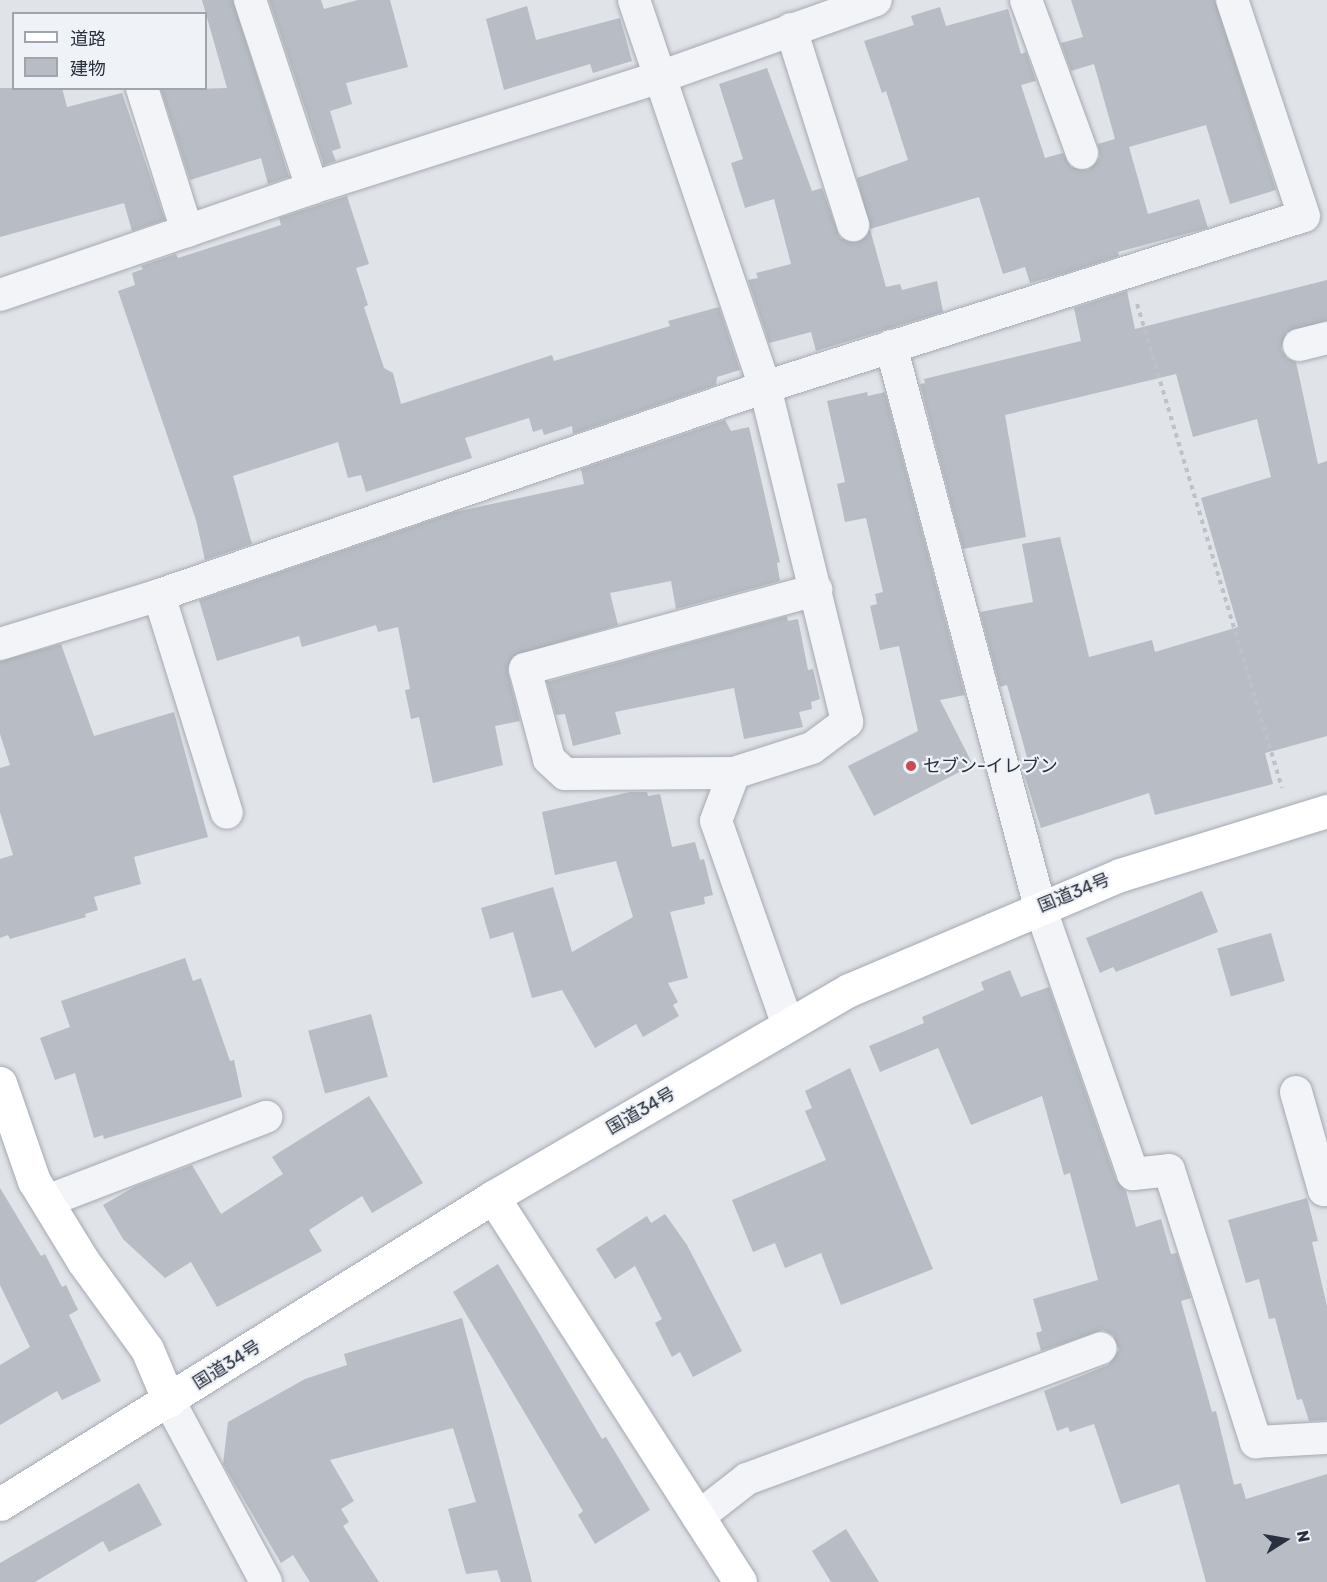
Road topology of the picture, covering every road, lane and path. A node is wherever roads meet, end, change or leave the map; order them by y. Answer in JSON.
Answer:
{"nodes":[{"id":1,"x":250,"y":0,"type":"edge"},
{"id":2,"x":634,"y":0,"type":"edge"},
{"id":3,"x":876,"y":0,"type":"edge"},
{"id":4,"x":1026,"y":0,"type":"edge"},
{"id":5,"x":1232,"y":0,"type":"edge"},
{"id":6,"x":791,"y":29,"type":"junction"},
{"id":7,"x":660,"y":76,"type":"junction"},
{"id":8,"x":143,"y":90,"type":"edge"},
{"id":9,"x":1082,"y":153,"type":"dead end"},
{"id":10,"x":312,"y":188,"type":"junction"},
{"id":11,"x":854,"y":225,"type":"dead end"},
{"id":12,"x":187,"y":231,"type":"junction"},
{"id":13,"x":1128,"y":271,"type":"junction"},
{"id":14,"x":0,"y":295,"type":"edge"},
{"id":15,"x":891,"y":346,"type":"junction"},
{"id":16,"x":765,"y":387,"type":"junction"},
{"id":17,"x":816,"y":590,"type":"junction"},
{"id":18,"x":159,"y":595,"type":"junction"},
{"id":19,"x":0,"y":644,"type":"edge"},
{"id":20,"x":734,"y":773,"type":"junction"},
{"id":21,"x":1327,"y":811,"type":"edge"},
{"id":22,"x":227,"y":813,"type":"dead end"},
{"id":23,"x":1292,"y":821,"type":"junction"},
{"id":24,"x":1040,"y":907,"type":"junction"},
{"id":25,"x":788,"y":1026,"type":"junction"},
{"id":26,"x":0,"y":1083,"type":"edge"},
{"id":27,"x":1296,"y":1092,"type":"dead end"},
{"id":28,"x":266,"y":1117,"type":"dead end"},
{"id":29,"x":1326,"y":1194,"type":"edge"},
{"id":30,"x":493,"y":1197,"type":"junction"},
{"id":31,"x":47,"y":1201,"type":"junction"},
{"id":32,"x":1101,"y":1348,"type":"dead end"},
{"id":33,"x":169,"y":1401,"type":"junction"},
{"id":34,"x":1327,"y":1438,"type":"edge"},
{"id":35,"x":0,"y":1504,"type":"edge"},
{"id":36,"x":698,"y":1517,"type":"junction"},
{"id":37,"x":266,"y":1582,"type":"edge"},
{"id":38,"x":740,"y":1582,"type":"edge"}],
"edges":[{"from":1,"to":10,"type":"street"},
{"from":2,"to":7,"type":"street"},
{"from":3,"to":6,"type":"street"},
{"from":4,"to":9,"type":"street"},
{"from":5,"to":13,"type":"street"},
{"from":6,"to":7,"type":"street"},
{"from":6,"to":11,"type":"street"},
{"from":7,"to":10,"type":"street"},
{"from":7,"to":16,"type":"street"},
{"from":8,"to":12,"type":"street"},
{"from":10,"to":12,"type":"street"},
{"from":12,"to":14,"type":"street"},
{"from":13,"to":15,"type":"street"},
{"from":13,"to":23,"type":"path"},
{"from":15,"to":16,"type":"street"},
{"from":15,"to":24,"type":"street"},
{"from":16,"to":17,"type":"street"},
{"from":16,"to":18,"type":"street"},
{"from":17,"to":20,"type":"street"},
{"from":17,"to":20,"type":"street"},
{"from":18,"to":19,"type":"street"},
{"from":18,"to":22,"type":"street"},
{"from":20,"to":25,"type":"street"},
{"from":21,"to":23,"type":"main road","name":"国道34号"},
{"from":23,"to":24,"type":"main road","name":"国道34号"},
{"from":24,"to":25,"type":"main road","name":"国道34号"},
{"from":24,"to":34,"type":"street"},
{"from":25,"to":30,"type":"main road","name":"国道34号"},
{"from":26,"to":31,"type":"main road"},
{"from":27,"to":29,"type":"street"},
{"from":28,"to":31,"type":"street"},
{"from":30,"to":33,"type":"main road","name":"国道34号"},
{"from":30,"to":36,"type":"main road"},
{"from":31,"to":33,"type":"main road"},
{"from":32,"to":36,"type":"street"},
{"from":33,"to":35,"type":"main road","name":"国道34号"},
{"from":33,"to":37,"type":"street"},
{"from":36,"to":38,"type":"main road"}]}
